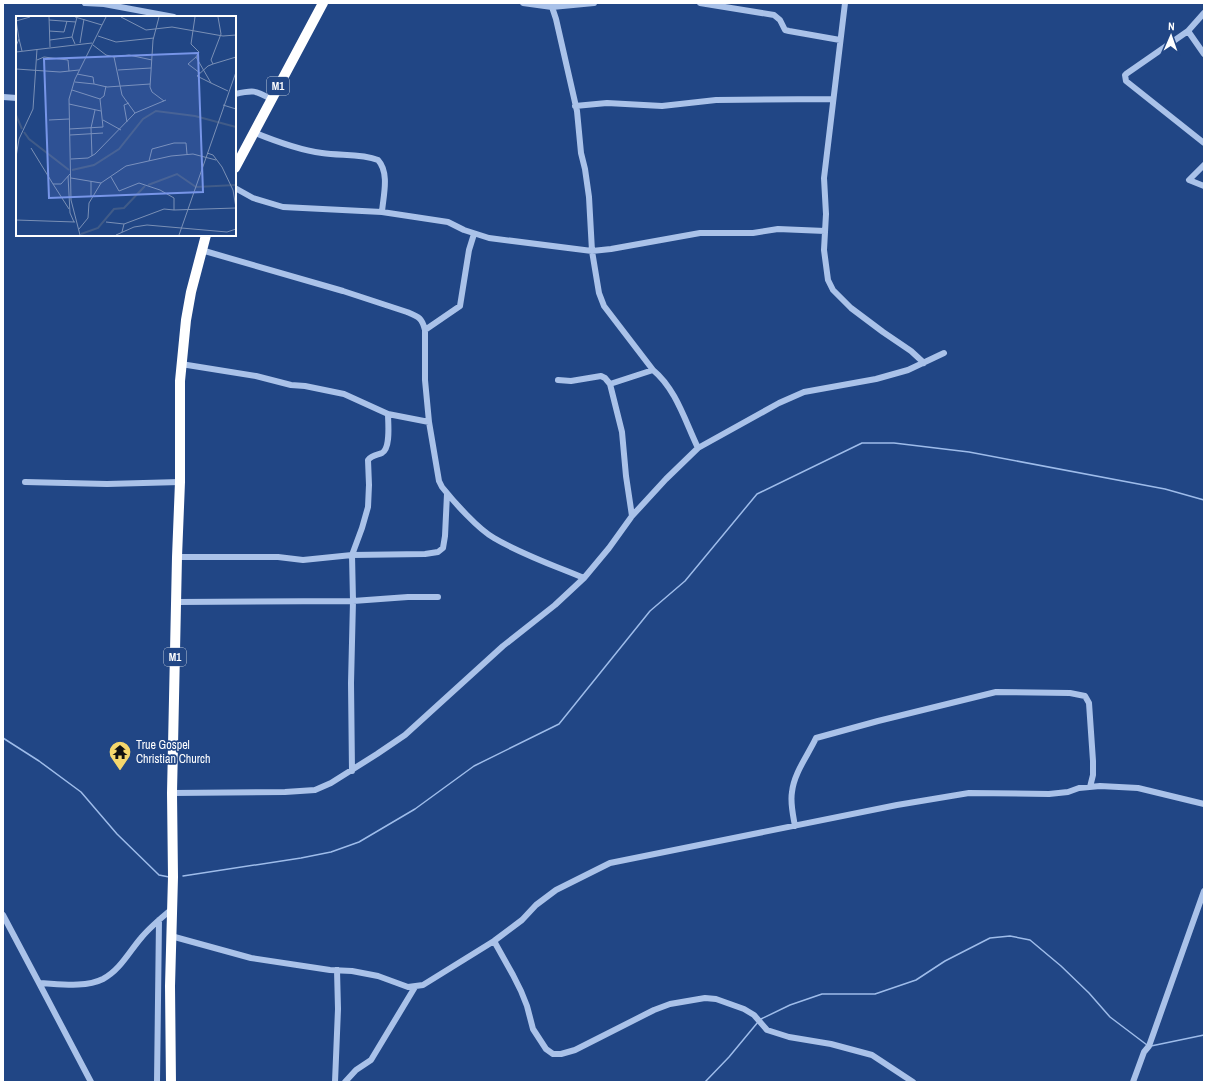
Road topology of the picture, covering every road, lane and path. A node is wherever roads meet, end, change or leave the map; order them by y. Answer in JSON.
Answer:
{"nodes":[{"id":1,"x":85,"y":3,"type":"edge"},
{"id":2,"x":322,"y":3,"type":"edge"},
{"id":3,"x":523,"y":3,"type":"edge"},
{"id":4,"x":594,"y":3,"type":"edge"},
{"id":5,"x":700,"y":3,"type":"edge"},
{"id":6,"x":845,"y":3,"type":"edge"},
{"id":7,"x":552,"y":7,"type":"junction"},
{"id":8,"x":1204,"y":13,"type":"edge"},
{"id":9,"x":169,"y":16,"type":"edge"},
{"id":10,"x":1188,"y":31,"type":"junction"},
{"id":11,"x":840,"y":40,"type":"junction"},
{"id":12,"x":1204,"y":54,"type":"edge"},
{"id":13,"x":236,"y":94,"type":"edge"},
{"id":14,"x":3,"y":97,"type":"edge"},
{"id":15,"x":16,"y":98,"type":"edge"},
{"id":16,"x":271,"y":99,"type":"junction"},
{"id":17,"x":833,"y":99,"type":"junction"},
{"id":18,"x":575,"y":106,"type":"junction"},
{"id":19,"x":253,"y":132,"type":"junction"},
{"id":20,"x":1204,"y":143,"type":"edge"},
{"id":21,"x":1204,"y":165,"type":"edge"},
{"id":22,"x":236,"y":166,"type":"edge"},
{"id":23,"x":1204,"y":186,"type":"edge"},
{"id":24,"x":236,"y":189,"type":"edge"},
{"id":25,"x":382,"y":212,"type":"junction"},
{"id":26,"x":825,"y":231,"type":"junction"},
{"id":27,"x":474,"y":234,"type":"junction"},
{"id":28,"x":206,"y":236,"type":"edge"},
{"id":29,"x":201,"y":250,"type":"junction"},
{"id":30,"x":592,"y":251,"type":"junction"},
{"id":31,"x":425,"y":330,"type":"junction"},
{"id":32,"x":944,"y":353,"type":"dead end"},
{"id":33,"x":924,"y":363,"type":"junction"},
{"id":34,"x":181,"y":364,"type":"junction"},
{"id":35,"x":653,"y":370,"type":"junction"},
{"id":36,"x":558,"y":380,"type":"dead end"},
{"id":37,"x":610,"y":384,"type":"junction"},
{"id":38,"x":388,"y":414,"type":"junction"},
{"id":39,"x":429,"y":422,"type":"junction"},
{"id":40,"x":698,"y":448,"type":"junction"},
{"id":41,"x":25,"y":482,"type":"dead end"},
{"id":42,"x":180,"y":482,"type":"junction"},
{"id":43,"x":447,"y":494,"type":"junction"},
{"id":44,"x":632,"y":516,"type":"junction"},
{"id":45,"x":352,"y":555,"type":"junction"},
{"id":46,"x":177,"y":557,"type":"junction"},
{"id":47,"x":584,"y":578,"type":"junction"},
{"id":48,"x":438,"y":597,"type":"dead end"},
{"id":49,"x":353,"y":600,"type":"junction"},
{"id":50,"x":177,"y":602,"type":"junction"},
{"id":51,"x":352,"y":771,"type":"junction"},
{"id":52,"x":1090,"y":787,"type":"junction"},
{"id":53,"x":172,"y":793,"type":"junction"},
{"id":54,"x":1204,"y":804,"type":"edge"},
{"id":55,"x":796,"y":826,"type":"junction"},
{"id":56,"x":1204,"y":891,"type":"edge"},
{"id":57,"x":172,"y":908,"type":"junction"},
{"id":58,"x":3,"y":915,"type":"edge"},
{"id":59,"x":159,"y":920,"type":"junction"},
{"id":60,"x":171,"y":936,"type":"junction"},
{"id":61,"x":494,"y":941,"type":"junction"},
{"id":62,"x":337,"y":970,"type":"junction"},
{"id":63,"x":39,"y":983,"type":"junction"},
{"id":64,"x":415,"y":987,"type":"junction"},
{"id":65,"x":92,"y":1082,"type":"edge"},
{"id":66,"x":157,"y":1082,"type":"edge"},
{"id":67,"x":171,"y":1082,"type":"edge"},
{"id":68,"x":335,"y":1082,"type":"edge"},
{"id":69,"x":345,"y":1082,"type":"edge"},
{"id":70,"x":913,"y":1082,"type":"edge"},
{"id":71,"x":1133,"y":1082,"type":"edge"}],
"edges":[{"from":1,"to":9,"type":"street"},
{"from":2,"to":16,"type":"highway","number":"M1"},
{"from":3,"to":7,"type":"street"},
{"from":4,"to":7,"type":"street"},
{"from":5,"to":11,"type":"street"},
{"from":6,"to":11,"type":"street"},
{"from":7,"to":18,"type":"street"},
{"from":8,"to":10,"type":"street"},
{"from":10,"to":12,"type":"street"},
{"from":10,"to":20,"type":"street"},
{"from":11,"to":17,"type":"street"},
{"from":13,"to":16,"type":"street"},
{"from":14,"to":15,"type":"street"},
{"from":16,"to":19,"type":"highway","number":"M1"},
{"from":17,"to":18,"type":"street"},
{"from":17,"to":26,"type":"street"},
{"from":18,"to":30,"type":"street"},
{"from":19,"to":22,"type":"highway","number":"M1"},
{"from":19,"to":25,"type":"street"},
{"from":21,"to":23,"type":"street"},
{"from":24,"to":25,"type":"street"},
{"from":25,"to":27,"type":"street"},
{"from":26,"to":30,"type":"street"},
{"from":26,"to":33,"type":"street"},
{"from":27,"to":30,"type":"street"},
{"from":27,"to":31,"type":"street"},
{"from":28,"to":29,"type":"highway","number":"M1"},
{"from":29,"to":31,"type":"street"},
{"from":29,"to":34,"type":"highway","number":"M1"},
{"from":30,"to":35,"type":"street"},
{"from":31,"to":39,"type":"street"},
{"from":32,"to":33,"type":"street"},
{"from":33,"to":40,"type":"street"},
{"from":34,"to":38,"type":"street"},
{"from":34,"to":42,"type":"highway","number":"M1"},
{"from":35,"to":37,"type":"street"},
{"from":35,"to":40,"type":"street"},
{"from":36,"to":37,"type":"street"},
{"from":37,"to":44,"type":"street"},
{"from":38,"to":39,"type":"street"},
{"from":38,"to":45,"type":"street"},
{"from":39,"to":43,"type":"street"},
{"from":40,"to":44,"type":"street"},
{"from":41,"to":42,"type":"street"},
{"from":42,"to":46,"type":"highway","number":"M1"},
{"from":43,"to":45,"type":"street"},
{"from":43,"to":47,"type":"street"},
{"from":44,"to":47,"type":"street"},
{"from":45,"to":46,"type":"street"},
{"from":45,"to":49,"type":"street"},
{"from":46,"to":50,"type":"highway","number":"M1"},
{"from":47,"to":51,"type":"street"},
{"from":48,"to":49,"type":"street"},
{"from":49,"to":50,"type":"street"},
{"from":49,"to":51,"type":"street"},
{"from":50,"to":53,"type":"highway","number":"M1"},
{"from":51,"to":53,"type":"street"},
{"from":52,"to":54,"type":"street"},
{"from":52,"to":55,"type":"street"},
{"from":52,"to":55,"type":"street"},
{"from":53,"to":57,"type":"highway","number":"M1"},
{"from":55,"to":61,"type":"street"},
{"from":56,"to":71,"type":"street"},
{"from":57,"to":59,"type":"street"},
{"from":57,"to":60,"type":"highway","number":"M1"},
{"from":58,"to":63,"type":"street"},
{"from":59,"to":63,"type":"street"},
{"from":59,"to":66,"type":"street"},
{"from":60,"to":62,"type":"street"},
{"from":60,"to":67,"type":"highway","number":"M1"},
{"from":61,"to":64,"type":"street"},
{"from":61,"to":70,"type":"street"},
{"from":62,"to":64,"type":"street"},
{"from":62,"to":68,"type":"street"},
{"from":63,"to":65,"type":"street"},
{"from":64,"to":69,"type":"street"}]}
